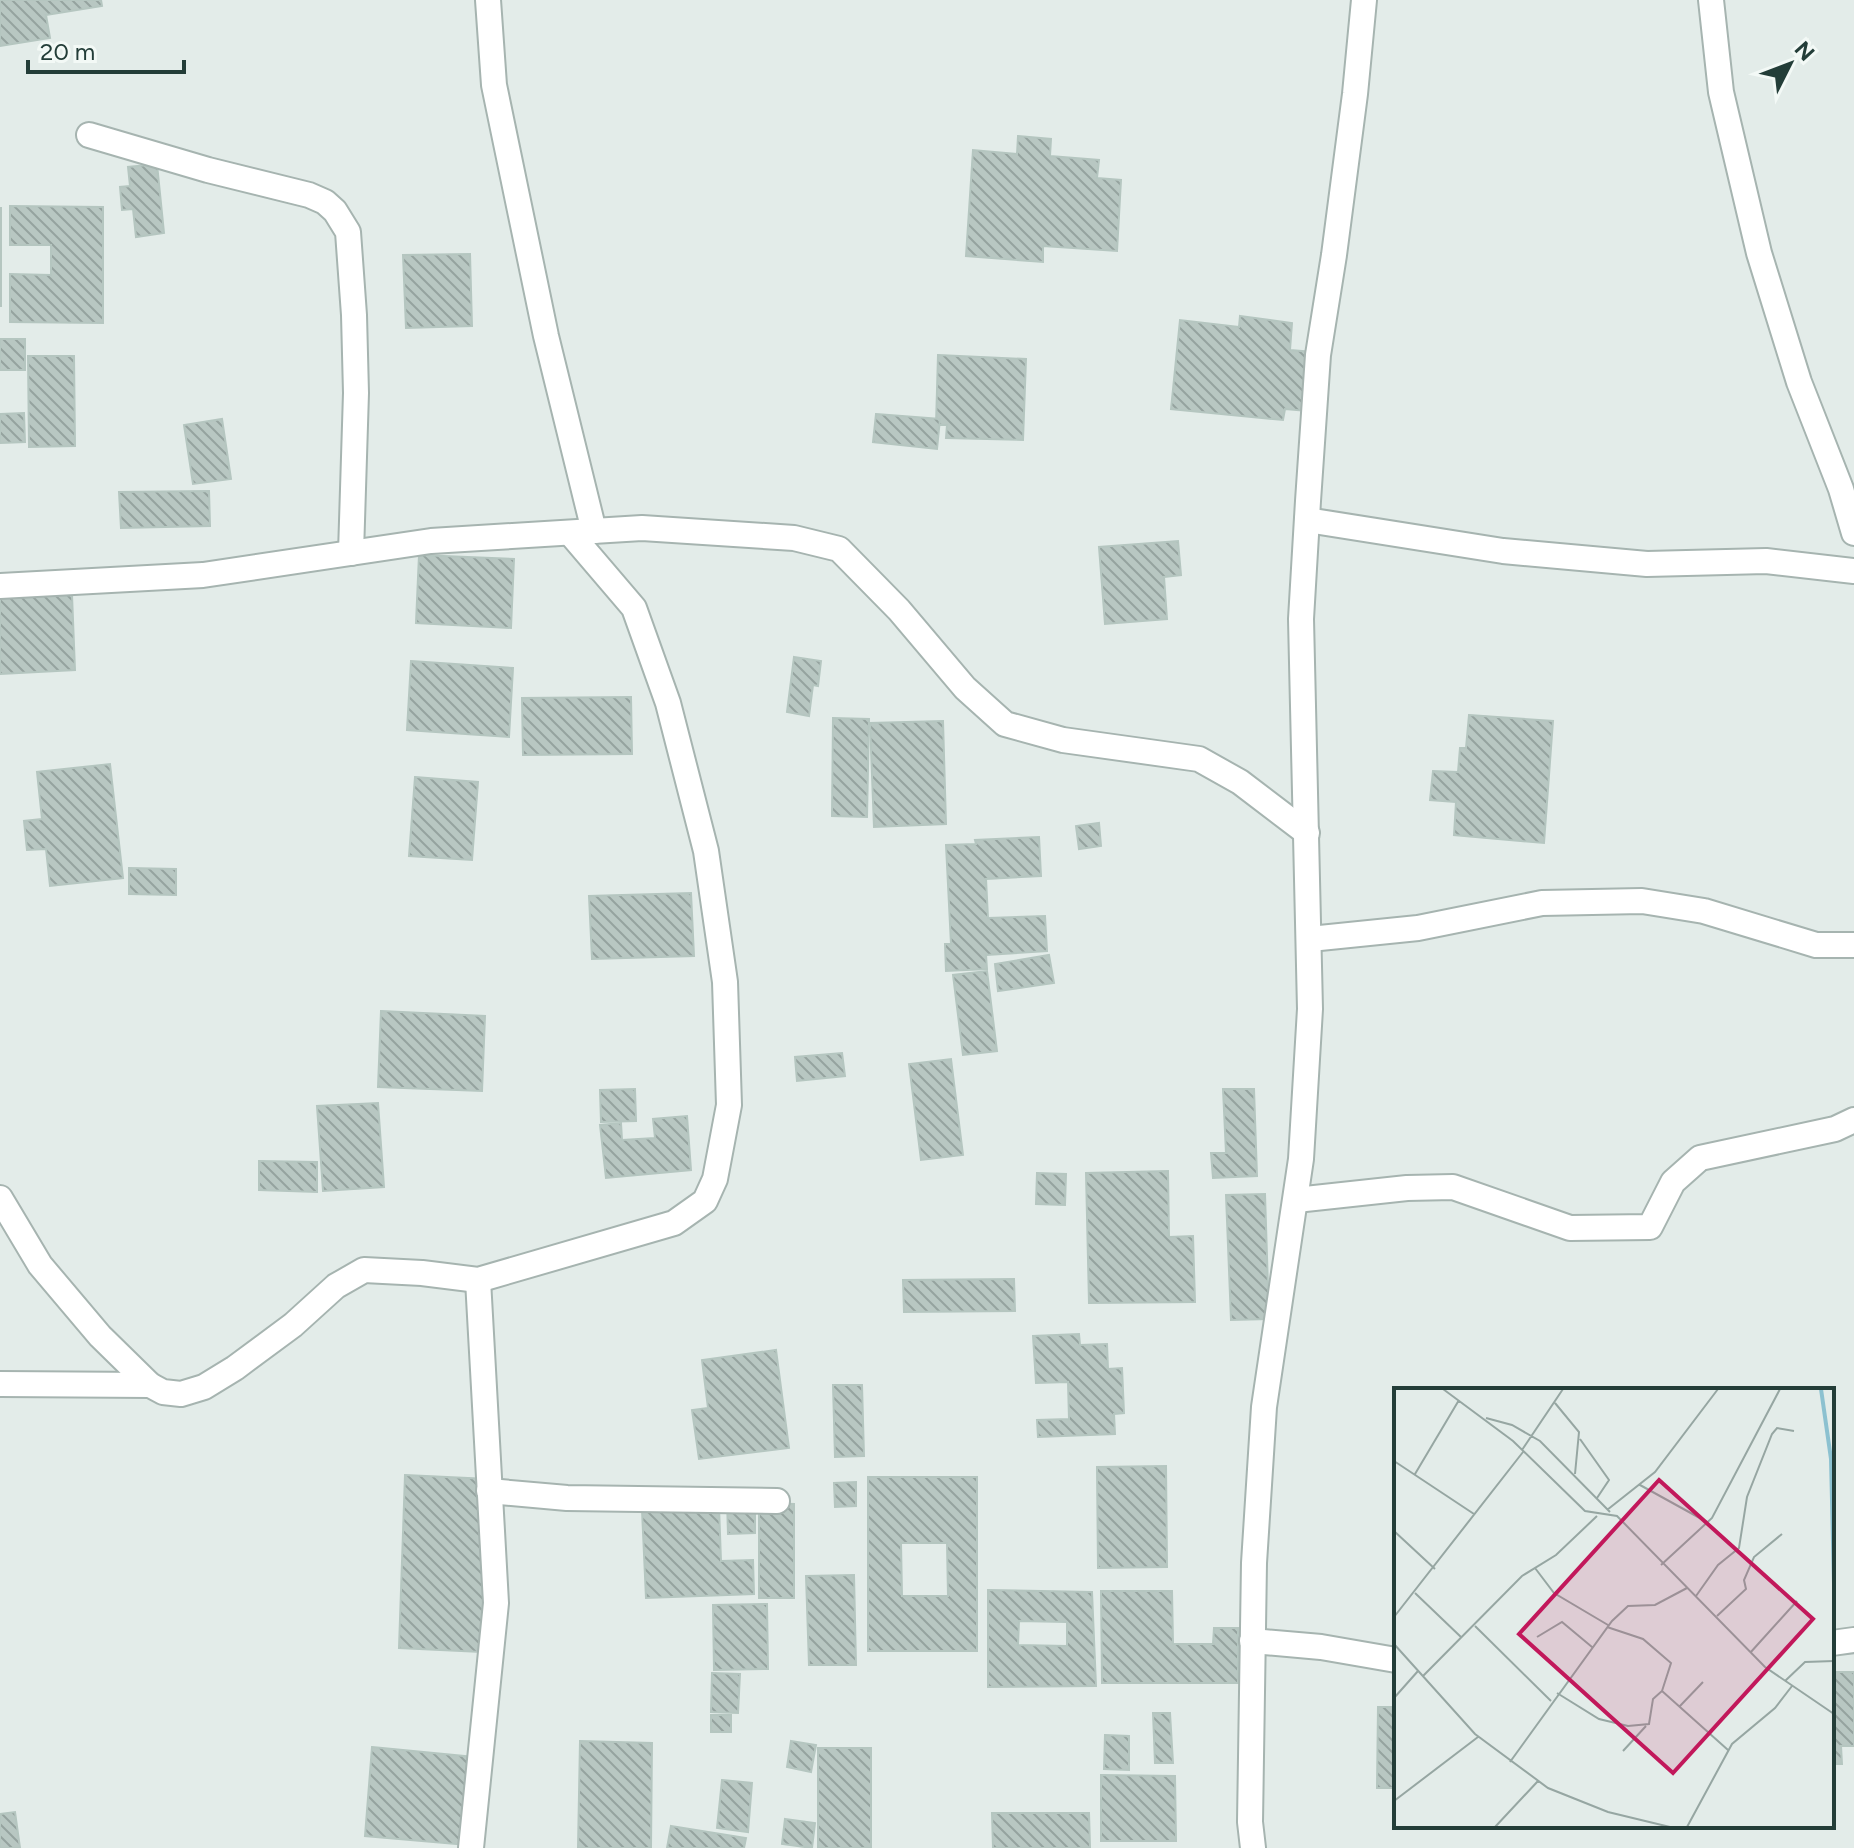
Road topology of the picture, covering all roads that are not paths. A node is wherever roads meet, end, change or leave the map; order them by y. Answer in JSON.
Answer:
{"nodes":[{"id":1,"x":488,"y":0,"type":"edge"},
{"id":2,"x":1364,"y":0,"type":"edge"},
{"id":3,"x":1711,"y":0,"type":"edge"},
{"id":4,"x":89,"y":135,"type":"dead end"},
{"id":5,"x":1307,"y":520,"type":"junction"},
{"id":6,"x":582,"y":532,"type":"junction"},
{"id":7,"x":1854,"y":533,"type":"edge"},
{"id":8,"x":351,"y":553,"type":"junction"},
{"id":9,"x":1854,"y":571,"type":"edge"},
{"id":10,"x":0,"y":586,"type":"edge"},
{"id":11,"x":1307,"y":833,"type":"junction"},
{"id":12,"x":1310,"y":939,"type":"junction"},
{"id":13,"x":1854,"y":945,"type":"edge"},
{"id":14,"x":1854,"y":1120,"type":"edge"},
{"id":15,"x":0,"y":1198,"type":"edge"},
{"id":16,"x":1296,"y":1200,"type":"junction"},
{"id":17,"x":478,"y":1280,"type":"junction"},
{"id":18,"x":0,"y":1384,"type":"edge"},
{"id":19,"x":150,"y":1385,"type":"junction"},
{"id":20,"x":489,"y":1491,"type":"junction"},
{"id":21,"x":777,"y":1501,"type":"dead end"},
{"id":22,"x":1854,"y":1640,"type":"edge"},
{"id":23,"x":1252,"y":1641,"type":"junction"},
{"id":24,"x":1834,"y":1643,"type":"edge"},
{"id":25,"x":1394,"y":1660,"type":"edge"},
{"id":26,"x":471,"y":1848,"type":"edge"},
{"id":27,"x":1253,"y":1848,"type":"edge"}],
"edges":[{"from":1,"to":6,"type":"street"},
{"from":2,"to":5,"type":"street"},
{"from":3,"to":7,"type":"street"},
{"from":4,"to":8,"type":"street"},
{"from":5,"to":9,"type":"street"},
{"from":5,"to":11,"type":"street"},
{"from":6,"to":8,"type":"street"},
{"from":6,"to":11,"type":"street"},
{"from":6,"to":17,"type":"street"},
{"from":8,"to":10,"type":"street"},
{"from":11,"to":12,"type":"street"},
{"from":12,"to":13,"type":"street"},
{"from":12,"to":16,"type":"street"},
{"from":14,"to":16,"type":"street"},
{"from":15,"to":19,"type":"street"},
{"from":16,"to":23,"type":"street"},
{"from":17,"to":19,"type":"street"},
{"from":17,"to":20,"type":"street"},
{"from":18,"to":19,"type":"street"},
{"from":20,"to":21,"type":"street"},
{"from":20,"to":26,"type":"street"},
{"from":22,"to":24,"type":"street"},
{"from":23,"to":25,"type":"street"},
{"from":23,"to":27,"type":"street"}]}
